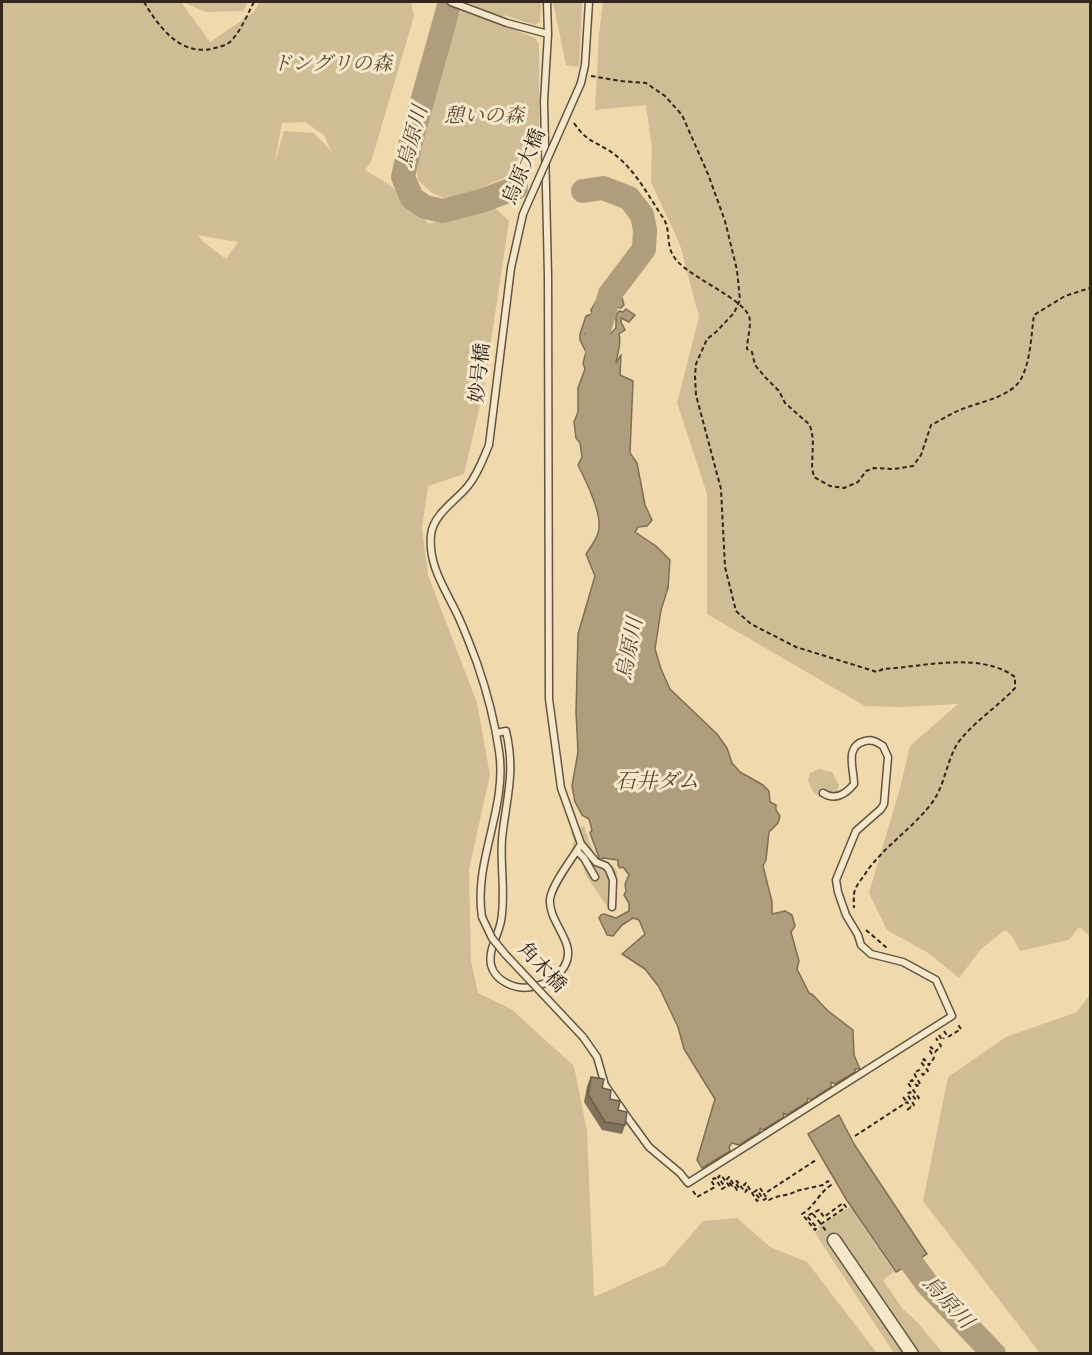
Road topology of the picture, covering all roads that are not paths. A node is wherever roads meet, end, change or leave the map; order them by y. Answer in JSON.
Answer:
{"nodes":[{"id":1,"x":451,"y":2,"type":"edge"},
{"id":2,"x":547,"y":2,"type":"edge"},
{"id":3,"x":589,"y":2,"type":"edge"},
{"id":4,"x":548,"y":34,"type":"junction"},
{"id":5,"x":503,"y":325,"type":"joint"},
{"id":6,"x":496,"y":733,"type":"junction"},
{"id":7,"x":824,"y":793,"type":"dead end"},
{"id":8,"x":580,"y":844,"type":"junction"},
{"id":9,"x":577,"y":851,"type":"junction"},
{"id":10,"x":595,"y":877,"type":"dead end"},
{"id":11,"x":612,"y":907,"type":"dead end"},
{"id":12,"x":834,"y":1240,"type":"road end"},
{"id":13,"x":912,"y":1353,"type":"edge"}],
"edges":[{"from":1,"to":4,"type":"lane"},
{"from":2,"to":4,"type":"lane"},
{"from":3,"to":5,"type":"lane","name":"烏原大橋","bridge":true},
{"from":4,"to":8,"type":"lane"},
{"from":5,"to":6,"type":"lane","name":"妙号橋"},
{"from":6,"to":7,"type":"lane","name":"角木橋","bridge":true},
{"from":6,"to":9,"type":"lane"},
{"from":8,"to":9,"type":"lane"},
{"from":8,"to":11,"type":"lane"},
{"from":9,"to":10,"type":"lane"},
{"from":12,"to":13,"type":"street"}]}
